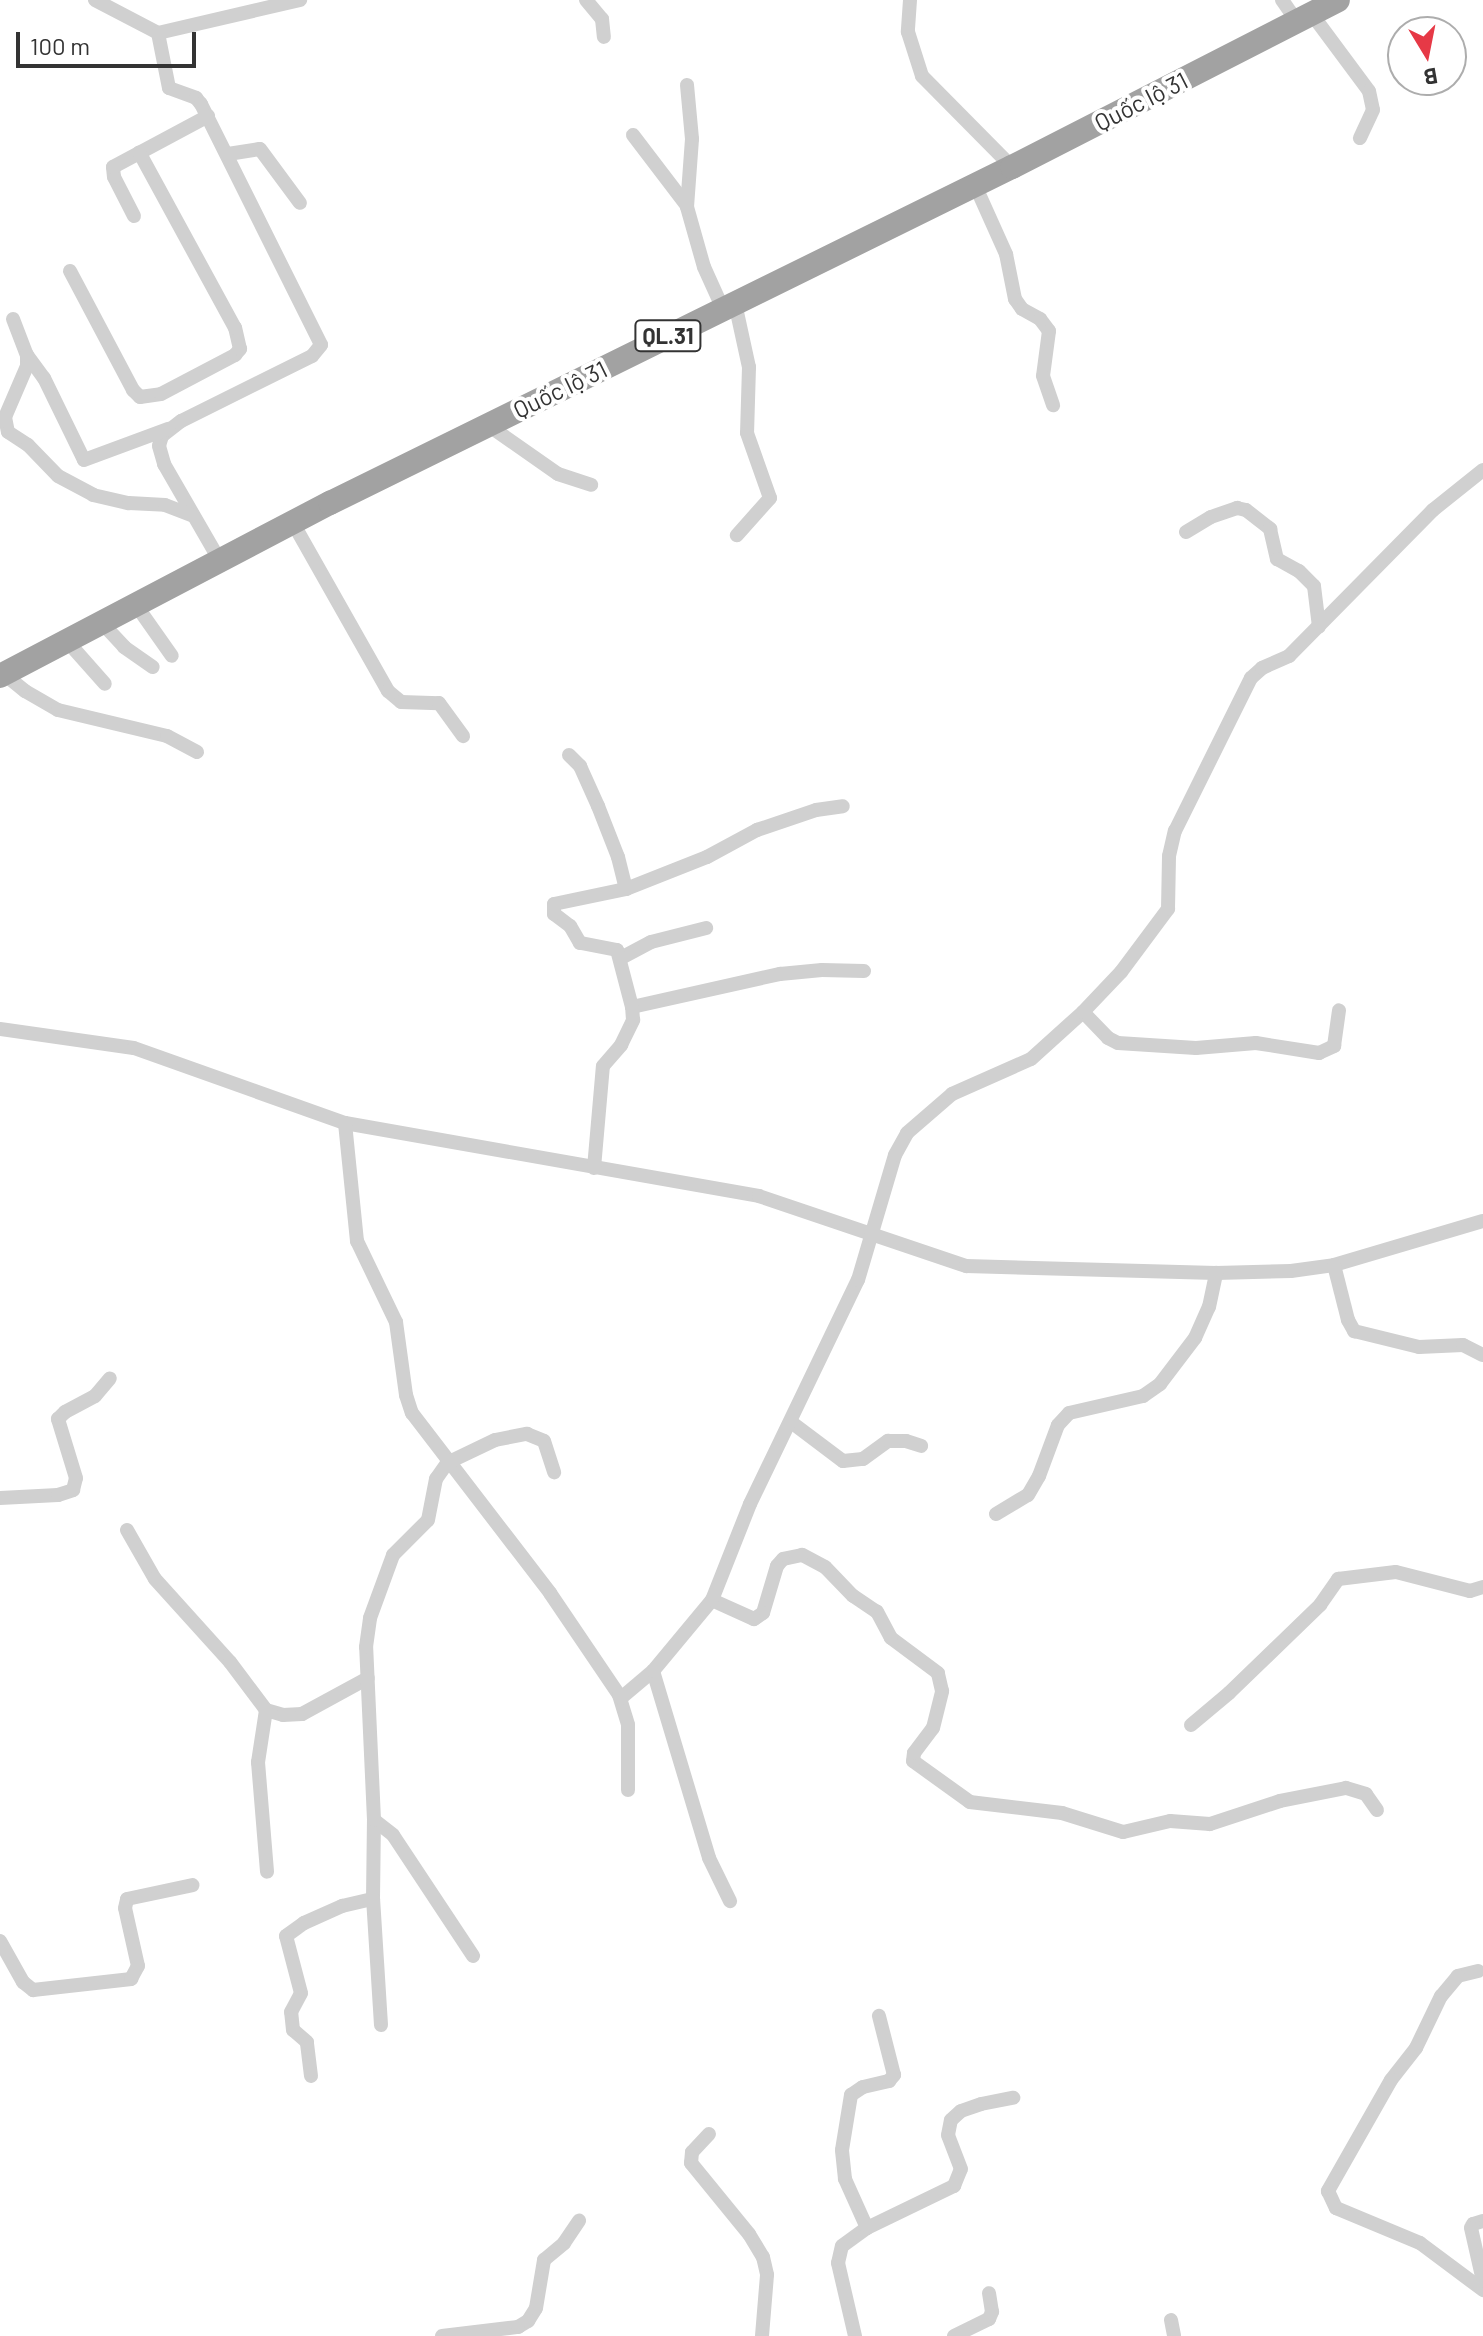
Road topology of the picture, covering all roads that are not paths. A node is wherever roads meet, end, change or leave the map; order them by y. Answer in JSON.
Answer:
{"nodes":[{"id":1,"x":95,"y":0,"type":"edge"},
{"id":2,"x":300,"y":0,"type":"edge"},
{"id":3,"x":586,"y":0,"type":"edge"},
{"id":4,"x":910,"y":0,"type":"edge"},
{"id":5,"x":1282,"y":0,"type":"edge"},
{"id":6,"x":1338,"y":0,"type":"edge"},
{"id":7,"x":1304,"y":17,"type":"junction"},
{"id":8,"x":158,"y":33,"type":"junction"},
{"id":9,"x":604,"y":37,"type":"dead end"},
{"id":10,"x":687,"y":85,"type":"dead end"},
{"id":11,"x":208,"y":116,"type":"junction"},
{"id":12,"x":633,"y":135,"type":"dead end"},
{"id":13,"x":1360,"y":138,"type":"dead end"},
{"id":14,"x":139,"y":152,"type":"junction"},
{"id":15,"x":228,"y":154,"type":"junction"},
{"id":16,"x":1012,"y":167,"type":"junction"},
{"id":17,"x":975,"y":185,"type":"junction"},
{"id":18,"x":300,"y":203,"type":"dead end"},
{"id":19,"x":687,"y":207,"type":"junction"},
{"id":20,"x":134,"y":216,"type":"dead end"},
{"id":21,"x":70,"y":271,"type":"dead end"},
{"id":22,"x":731,"y":308,"type":"junction"},
{"id":23,"x":13,"y":319,"type":"dead end"},
{"id":24,"x":27,"y":355,"type":"junction"},
{"id":25,"x":1053,"y":405,"type":"dead end"},
{"id":26,"x":488,"y":425,"type":"junction"},
{"id":27,"x":169,"y":429,"type":"junction"},
{"id":28,"x":1483,"y":470,"type":"edge"},
{"id":29,"x":591,"y":485,"type":"dead end"},
{"id":30,"x":193,"y":516,"type":"junction"},
{"id":31,"x":293,"y":523,"type":"junction"},
{"id":32,"x":1186,"y":532,"type":"dead end"},
{"id":33,"x":737,"y":535,"type":"dead end"},
{"id":34,"x":220,"y":561,"type":"junction"},
{"id":35,"x":136,"y":605,"type":"junction"},
{"id":36,"x":102,"y":623,"type":"junction"},
{"id":37,"x":1319,"y":627,"type":"junction"},
{"id":38,"x":67,"y":641,"type":"junction"},
{"id":39,"x":172,"y":656,"type":"dead end"},
{"id":40,"x":153,"y":667,"type":"dead end"},
{"id":41,"x":2,"y":675,"type":"edge"},
{"id":42,"x":105,"y":684,"type":"dead end"},
{"id":43,"x":463,"y":736,"type":"dead end"},
{"id":44,"x":197,"y":752,"type":"dead end"},
{"id":45,"x":569,"y":755,"type":"dead end"},
{"id":46,"x":843,"y":806,"type":"dead end"},
{"id":47,"x":626,"y":889,"type":"junction"},
{"id":48,"x":706,"y":928,"type":"dead end"},
{"id":49,"x":621,"y":958,"type":"junction"},
{"id":50,"x":864,"y":971,"type":"dead end"},
{"id":51,"x":632,"y":1007,"type":"junction"},
{"id":52,"x":1339,"y":1010,"type":"dead end"},
{"id":53,"x":1083,"y":1012,"type":"junction"},
{"id":54,"x":0,"y":1029,"type":"edge"},
{"id":55,"x":345,"y":1123,"type":"junction"},
{"id":56,"x":594,"y":1168,"type":"junction"},
{"id":57,"x":1483,"y":1221,"type":"edge"},
{"id":58,"x":874,"y":1234,"type":"junction"},
{"id":59,"x":1334,"y":1265,"type":"junction"},
{"id":60,"x":1216,"y":1273,"type":"junction"},
{"id":61,"x":1483,"y":1355,"type":"edge"},
{"id":62,"x":110,"y":1378,"type":"dead end"},
{"id":63,"x":791,"y":1422,"type":"junction"},
{"id":64,"x":921,"y":1446,"type":"dead end"},
{"id":65,"x":447,"y":1463,"type":"junction"},
{"id":66,"x":554,"y":1472,"type":"dead end"},
{"id":67,"x":0,"y":1498,"type":"edge"},
{"id":68,"x":996,"y":1514,"type":"dead end"},
{"id":69,"x":127,"y":1530,"type":"dead end"},
{"id":70,"x":1483,"y":1587,"type":"edge"},
{"id":71,"x":712,"y":1600,"type":"junction"},
{"id":72,"x":653,"y":1671,"type":"junction"},
{"id":73,"x":368,"y":1678,"type":"junction"},
{"id":74,"x":621,"y":1698,"type":"junction"},
{"id":75,"x":266,"y":1710,"type":"junction"},
{"id":76,"x":1191,"y":1725,"type":"dead end"},
{"id":77,"x":628,"y":1790,"type":"dead end"},
{"id":78,"x":1377,"y":1810,"type":"dead end"},
{"id":79,"x":374,"y":1820,"type":"junction"},
{"id":80,"x":267,"y":1872,"type":"dead end"},
{"id":81,"x":193,"y":1885,"type":"dead end"},
{"id":82,"x":373,"y":1899,"type":"junction"},
{"id":83,"x":730,"y":1901,"type":"dead end"},
{"id":84,"x":2,"y":1948,"type":"edge"},
{"id":85,"x":473,"y":1956,"type":"dead end"},
{"id":86,"x":1478,"y":1971,"type":"dead end"},
{"id":87,"x":879,"y":2016,"type":"dead end"},
{"id":88,"x":381,"y":2025,"type":"dead end"},
{"id":89,"x":311,"y":2076,"type":"dead end"},
{"id":90,"x":1013,"y":2098,"type":"dead end"},
{"id":91,"x":709,"y":2134,"type":"dead end"},
{"id":92,"x":579,"y":2221,"type":"dead end"},
{"id":93,"x":1483,"y":2221,"type":"edge"},
{"id":94,"x":867,"y":2228,"type":"junction"},
{"id":95,"x":1483,"y":2281,"type":"edge"},
{"id":96,"x":1483,"y":2290,"type":"edge"},
{"id":97,"x":989,"y":2293,"type":"dead end"},
{"id":98,"x":1171,"y":2320,"type":"dead end"},
{"id":99,"x":509,"y":2332,"type":"edge"},
{"id":100,"x":442,"y":2336,"type":"edge"},
{"id":101,"x":762,"y":2336,"type":"edge"},
{"id":102,"x":855,"y":2336,"type":"edge"},
{"id":103,"x":954,"y":2336,"type":"edge"},
{"id":104,"x":1174,"y":2336,"type":"edge"}],
"edges":[{"from":1,"to":8,"type":"street"},
{"from":2,"to":8,"type":"street"},
{"from":3,"to":9,"type":"street"},
{"from":4,"to":16,"type":"street"},
{"from":5,"to":7,"type":"street"},
{"from":6,"to":7,"type":"highway","name":"Quốc lộ 31","number":"QL.31"},
{"from":7,"to":13,"type":"street"},
{"from":7,"to":16,"type":"highway","name":"Quốc lộ 31","number":"QL.31"},
{"from":8,"to":11,"type":"street"},
{"from":10,"to":19,"type":"street"},
{"from":11,"to":14,"type":"street"},
{"from":11,"to":15,"type":"street"},
{"from":12,"to":19,"type":"street"},
{"from":14,"to":20,"type":"street"},
{"from":14,"to":21,"type":"street"},
{"from":15,"to":18,"type":"street"},
{"from":15,"to":27,"type":"street"},
{"from":16,"to":17,"type":"highway","name":"Quốc lộ 31","number":"QL.31"},
{"from":17,"to":22,"type":"highway","name":"Quốc lộ 31","number":"QL.31"},
{"from":17,"to":25,"type":"street"},
{"from":19,"to":22,"type":"street"},
{"from":22,"to":26,"type":"highway","name":"Quốc lộ 31","number":"QL.31"},
{"from":22,"to":33,"type":"street"},
{"from":23,"to":24,"type":"street"},
{"from":24,"to":27,"type":"street"},
{"from":24,"to":30,"type":"street"},
{"from":26,"to":29,"type":"street"},
{"from":26,"to":31,"type":"highway","name":"Quốc lộ 31","number":"QL.31"},
{"from":27,"to":30,"type":"street"},
{"from":28,"to":37,"type":"street"},
{"from":30,"to":34,"type":"street"},
{"from":31,"to":34,"type":"highway","name":"Quốc lộ 31","number":"QL.31"},
{"from":31,"to":43,"type":"street"},
{"from":32,"to":37,"type":"street"},
{"from":34,"to":35,"type":"highway","name":"Quốc lộ 31","number":"QL.31"},
{"from":35,"to":36,"type":"highway","name":"Quốc lộ 31","number":"QL.31"},
{"from":35,"to":39,"type":"street"},
{"from":36,"to":38,"type":"highway","name":"Quốc lộ 31","number":"QL.31"},
{"from":36,"to":40,"type":"street"},
{"from":37,"to":53,"type":"street"},
{"from":38,"to":41,"type":"highway","name":"Quốc lộ 31","number":"QL.31"},
{"from":38,"to":42,"type":"street"},
{"from":41,"to":44,"type":"street"},
{"from":45,"to":47,"type":"street"},
{"from":46,"to":47,"type":"street"},
{"from":47,"to":49,"type":"street"},
{"from":48,"to":49,"type":"street"},
{"from":49,"to":51,"type":"street"},
{"from":50,"to":51,"type":"street"},
{"from":51,"to":56,"type":"street"},
{"from":52,"to":53,"type":"street"},
{"from":53,"to":58,"type":"street"},
{"from":54,"to":55,"type":"street"},
{"from":55,"to":56,"type":"street"},
{"from":55,"to":65,"type":"street"},
{"from":56,"to":58,"type":"street"},
{"from":57,"to":59,"type":"street"},
{"from":58,"to":60,"type":"street"},
{"from":58,"to":63,"type":"street"},
{"from":59,"to":60,"type":"street"},
{"from":59,"to":61,"type":"street"},
{"from":60,"to":68,"type":"street"},
{"from":62,"to":67,"type":"street"},
{"from":63,"to":64,"type":"street"},
{"from":63,"to":71,"type":"street"},
{"from":65,"to":66,"type":"street"},
{"from":65,"to":73,"type":"street"},
{"from":65,"to":74,"type":"street"},
{"from":69,"to":75,"type":"street"},
{"from":70,"to":76,"type":"street"},
{"from":71,"to":72,"type":"street"},
{"from":71,"to":78,"type":"street"},
{"from":72,"to":74,"type":"street"},
{"from":72,"to":83,"type":"street"},
{"from":73,"to":75,"type":"street"},
{"from":73,"to":79,"type":"street"},
{"from":74,"to":77,"type":"street"},
{"from":75,"to":80,"type":"street"},
{"from":79,"to":82,"type":"street"},
{"from":79,"to":85,"type":"street"},
{"from":81,"to":84,"type":"street"},
{"from":82,"to":88,"type":"street"},
{"from":82,"to":89,"type":"street"},
{"from":86,"to":96,"type":"street"},
{"from":87,"to":94,"type":"street"},
{"from":90,"to":94,"type":"street"},
{"from":91,"to":101,"type":"street"},
{"from":92,"to":99,"type":"street"},
{"from":93,"to":95,"type":"street"},
{"from":94,"to":102,"type":"street"},
{"from":97,"to":103,"type":"street"},
{"from":98,"to":104,"type":"street"},
{"from":99,"to":100,"type":"street"}]}
